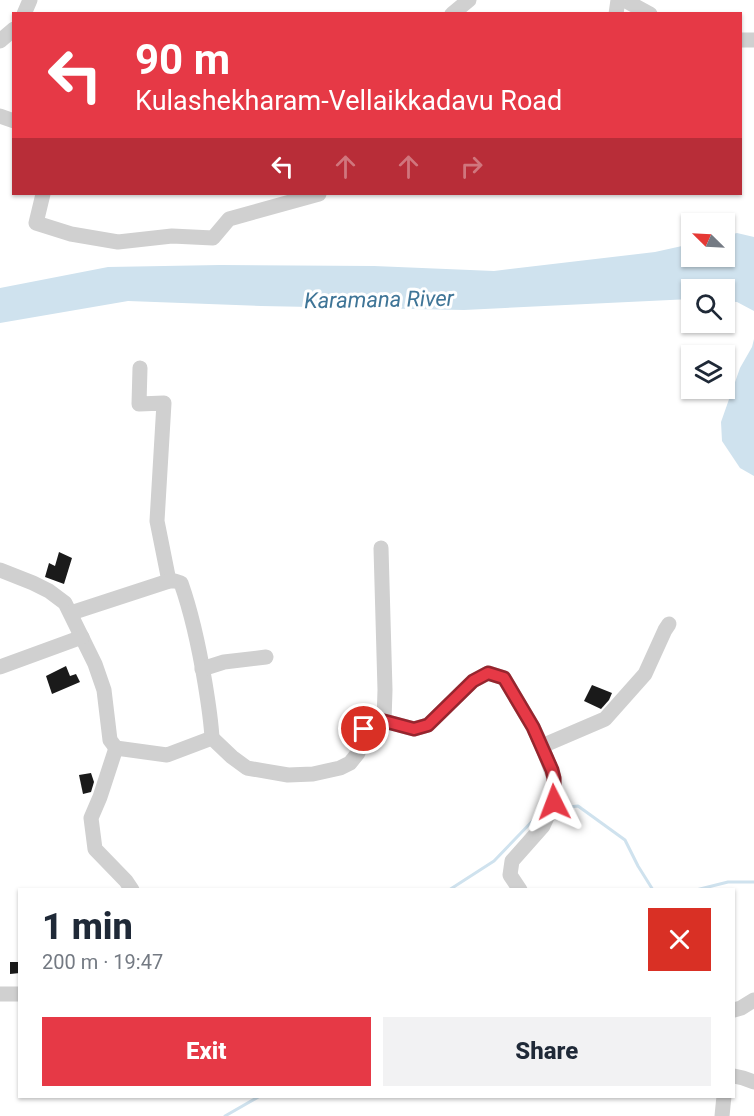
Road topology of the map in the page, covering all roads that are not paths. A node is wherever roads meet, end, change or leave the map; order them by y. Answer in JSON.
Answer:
{"nodes":[{"id":1,"x":469,"y":0,"type":"edge"},
{"id":2,"x":624,"y":0,"type":"edge"},
{"id":3,"x":454,"y":12,"type":"edge"},
{"id":4,"x":646,"y":12,"type":"edge"},
{"id":5,"x":12,"y":31,"type":"edge"},
{"id":6,"x":0,"y":41,"type":"edge"},
{"id":7,"x":43,"y":195,"type":"edge"},
{"id":8,"x":316,"y":195,"type":"edge"},
{"id":9,"x":140,"y":368,"type":"dead end"},
{"id":10,"x":381,"y":548,"type":"dead end"},
{"id":11,"x":0,"y":570,"type":"edge"},
{"id":12,"x":169,"y":581,"type":"junction"},
{"id":13,"x":70,"y":613,"type":"junction"},
{"id":14,"x":669,"y":624,"type":"dead end"},
{"id":15,"x":82,"y":637,"type":"junction"},
{"id":16,"x":266,"y":657,"type":"dead end"},
{"id":17,"x":0,"y":667,"type":"edge"},
{"id":18,"x":202,"y":669,"type":"junction"},
{"id":19,"x":384,"y":721,"type":"junction"},
{"id":20,"x":212,"y":738,"type":"junction"},
{"id":21,"x":542,"y":746,"type":"junction"},
{"id":22,"x":116,"y":748,"type":"junction"},
{"id":23,"x":131,"y":888,"type":"edge"},
{"id":24,"x":519,"y":888,"type":"edge"},
{"id":25,"x":0,"y":994,"type":"edge"},
{"id":26,"x":18,"y":994,"type":"edge"},
{"id":27,"x":754,"y":1000,"type":"edge"},
{"id":28,"x":735,"y":1010,"type":"edge"},
{"id":29,"x":735,"y":1077,"type":"edge"},
{"id":30,"x":754,"y":1082,"type":"edge"},
{"id":31,"x":724,"y":1098,"type":"edge"},
{"id":32,"x":722,"y":1116,"type":"edge"}],
"edges":[{"from":1,"to":3,"type":"street"},
{"from":2,"to":4,"type":"street"},
{"from":5,"to":6,"type":"street"},
{"from":7,"to":8,"type":"street"},
{"from":9,"to":12,"type":"street"},
{"from":10,"to":19,"type":"street"},
{"from":11,"to":13,"type":"street"},
{"from":12,"to":13,"type":"street"},
{"from":12,"to":18,"type":"street"},
{"from":13,"to":15,"type":"street"},
{"from":14,"to":21,"type":"street"},
{"from":15,"to":17,"type":"street"},
{"from":15,"to":22,"type":"street"},
{"from":16,"to":18,"type":"street"},
{"from":18,"to":20,"type":"street"},
{"from":19,"to":20,"type":"street"},
{"from":19,"to":21,"type":"street"},
{"from":20,"to":22,"type":"street"},
{"from":21,"to":24,"type":"street"},
{"from":22,"to":23,"type":"street"},
{"from":25,"to":26,"type":"street"},
{"from":27,"to":28,"type":"street"},
{"from":29,"to":30,"type":"street"},
{"from":31,"to":32,"type":"street"}]}
